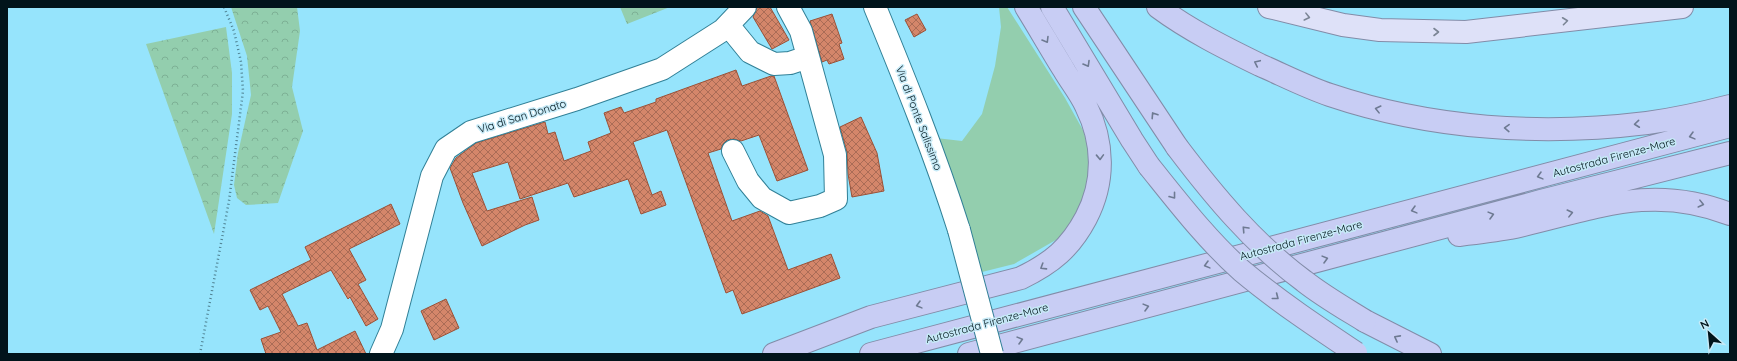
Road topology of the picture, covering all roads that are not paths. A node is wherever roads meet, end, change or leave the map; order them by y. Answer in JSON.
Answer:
{"nodes":[{"id":1,"x":745,"y":7,"type":"edge"},
{"id":2,"x":788,"y":7,"type":"edge"},
{"id":3,"x":875,"y":7,"type":"edge"},
{"id":4,"x":1026,"y":7,"type":"edge"},
{"id":5,"x":1052,"y":7,"type":"edge"},
{"id":6,"x":1084,"y":7,"type":"edge"},
{"id":7,"x":1158,"y":7,"type":"edge"},
{"id":8,"x":1269,"y":7,"type":"edge"},
{"id":9,"x":1682,"y":7,"type":"edge"},
{"id":10,"x":728,"y":25,"type":"junction"},
{"id":11,"x":808,"y":57,"type":"junction"},
{"id":12,"x":1730,"y":106,"type":"edge"},
{"id":13,"x":1730,"y":126,"type":"edge"},
{"id":14,"x":733,"y":151,"type":"dead end"},
{"id":15,"x":1730,"y":153,"type":"edge"},
{"id":16,"x":1730,"y":214,"type":"edge"},
{"id":17,"x":1380,"y":245,"type":"junction"},
{"id":18,"x":1357,"y":353,"type":"edge"},
{"id":19,"x":381,"y":354,"type":"edge"},
{"id":20,"x":774,"y":354,"type":"edge"},
{"id":21,"x":871,"y":354,"type":"edge"},
{"id":22,"x":969,"y":354,"type":"edge"},
{"id":23,"x":992,"y":354,"type":"edge"},
{"id":24,"x":1430,"y":354,"type":"edge"}],
"edges":[{"from":1,"to":10,"type":"street","name":"Via di San Donato"},
{"from":2,"to":11,"type":"street"},
{"from":3,"to":23,"type":"street","name":"Via di Ponte Salissimo","bridge":true},
{"from":4,"to":20,"type":"highway","one_way":true},
{"from":5,"to":18,"type":"highway","one_way":true,"bridge":true},
{"from":24,"to":6,"type":"highway","one_way":true,"bridge":true},
{"from":12,"to":7,"type":"highway","one_way":true},
{"from":8,"to":9,"type":"main road","one_way":true},
{"from":10,"to":11,"type":"street"},
{"from":10,"to":19,"type":"street","name":"Via di San Donato"},
{"from":11,"to":14,"type":"street"},
{"from":13,"to":21,"type":"highway","name":"Autostrada Firenze-Mare","one_way":true},
{"from":17,"to":15,"type":"highway","one_way":true},
{"from":17,"to":16,"type":"highway","one_way":true},
{"from":22,"to":17,"type":"highway","one_way":true}]}
